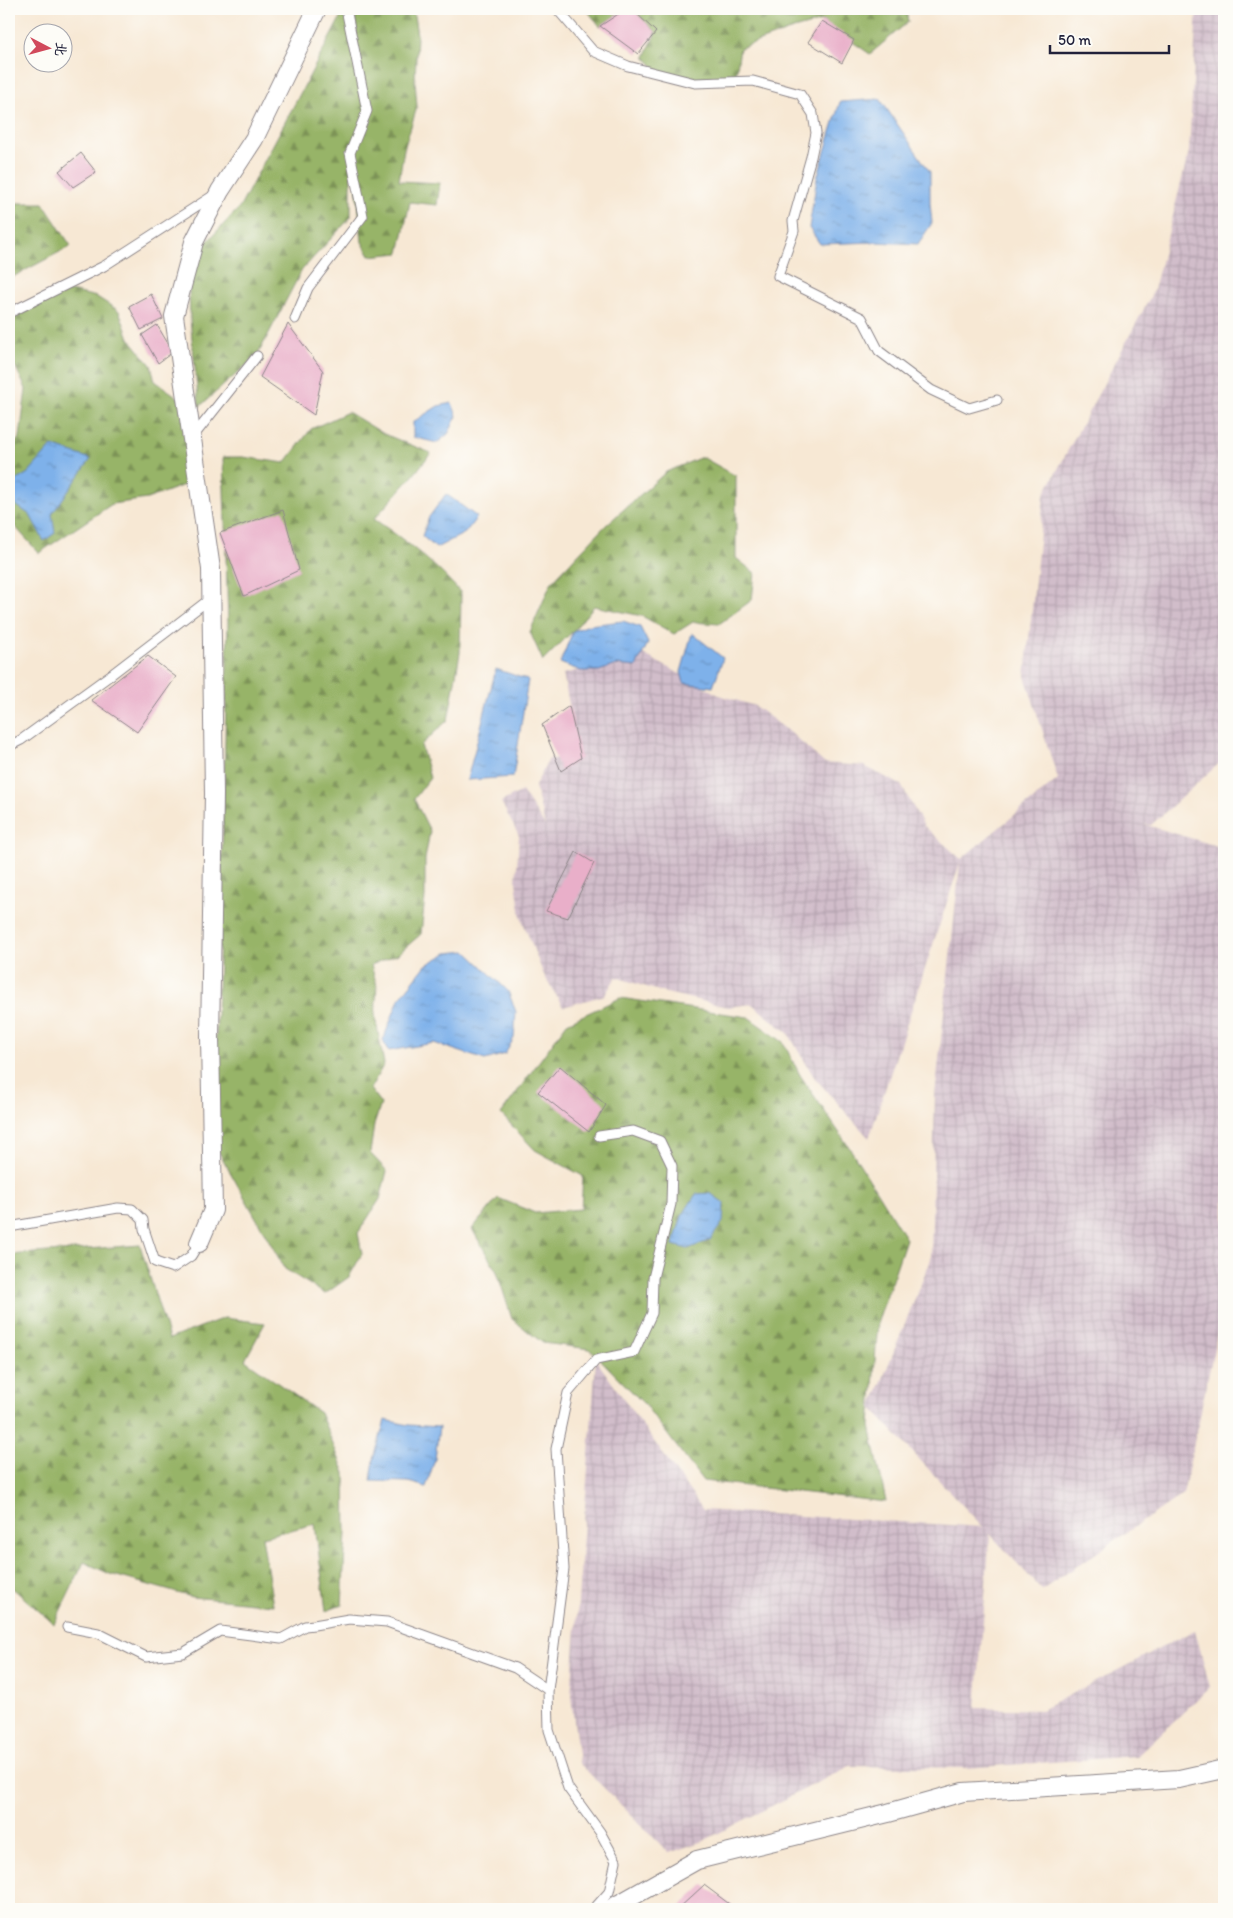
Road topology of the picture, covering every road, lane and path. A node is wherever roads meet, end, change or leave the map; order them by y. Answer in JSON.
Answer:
{"nodes":[{"id":1,"x":317,"y":9,"type":"edge"},
{"id":2,"x":346,"y":9,"type":"edge"},
{"id":3,"x":557,"y":9,"type":"edge"},
{"id":4,"x":220,"y":191,"type":"junction"},
{"id":5,"x":9,"y":313,"type":"edge"},
{"id":6,"x":295,"y":319,"type":"dead end"},
{"id":7,"x":257,"y":356,"type":"dead end"},
{"id":8,"x":997,"y":400,"type":"dead end"},
{"id":9,"x":191,"y":439,"type":"junction"},
{"id":10,"x":212,"y":598,"type":"junction"},
{"id":11,"x":9,"y":746,"type":"edge"},
{"id":12,"x":599,"y":1136,"type":"dead end"},
{"id":13,"x":9,"y":1226,"type":"edge"},
{"id":14,"x":199,"y":1243,"type":"joint"},
{"id":15,"x":67,"y":1626,"type":"dead end"},
{"id":16,"x":548,"y":1690,"type":"junction"},
{"id":17,"x":1224,"y":1769,"type":"edge"},
{"id":18,"x":594,"y":1909,"type":"edge"},
{"id":19,"x":610,"y":1909,"type":"edge"}],
"edges":[{"from":1,"to":4,"type":"street"},
{"from":2,"to":6,"type":"lane"},
{"from":3,"to":8,"type":"lane"},
{"from":4,"to":5,"type":"lane"},
{"from":4,"to":9,"type":"street"},
{"from":7,"to":9,"type":"lane"},
{"from":9,"to":10,"type":"street"},
{"from":10,"to":11,"type":"lane"},
{"from":10,"to":14,"type":"street"},
{"from":12,"to":16,"type":"lane"},
{"from":13,"to":14,"type":"lane"},
{"from":15,"to":16,"type":"lane"},
{"from":16,"to":18,"type":"lane"},
{"from":17,"to":19,"type":"street"}]}
